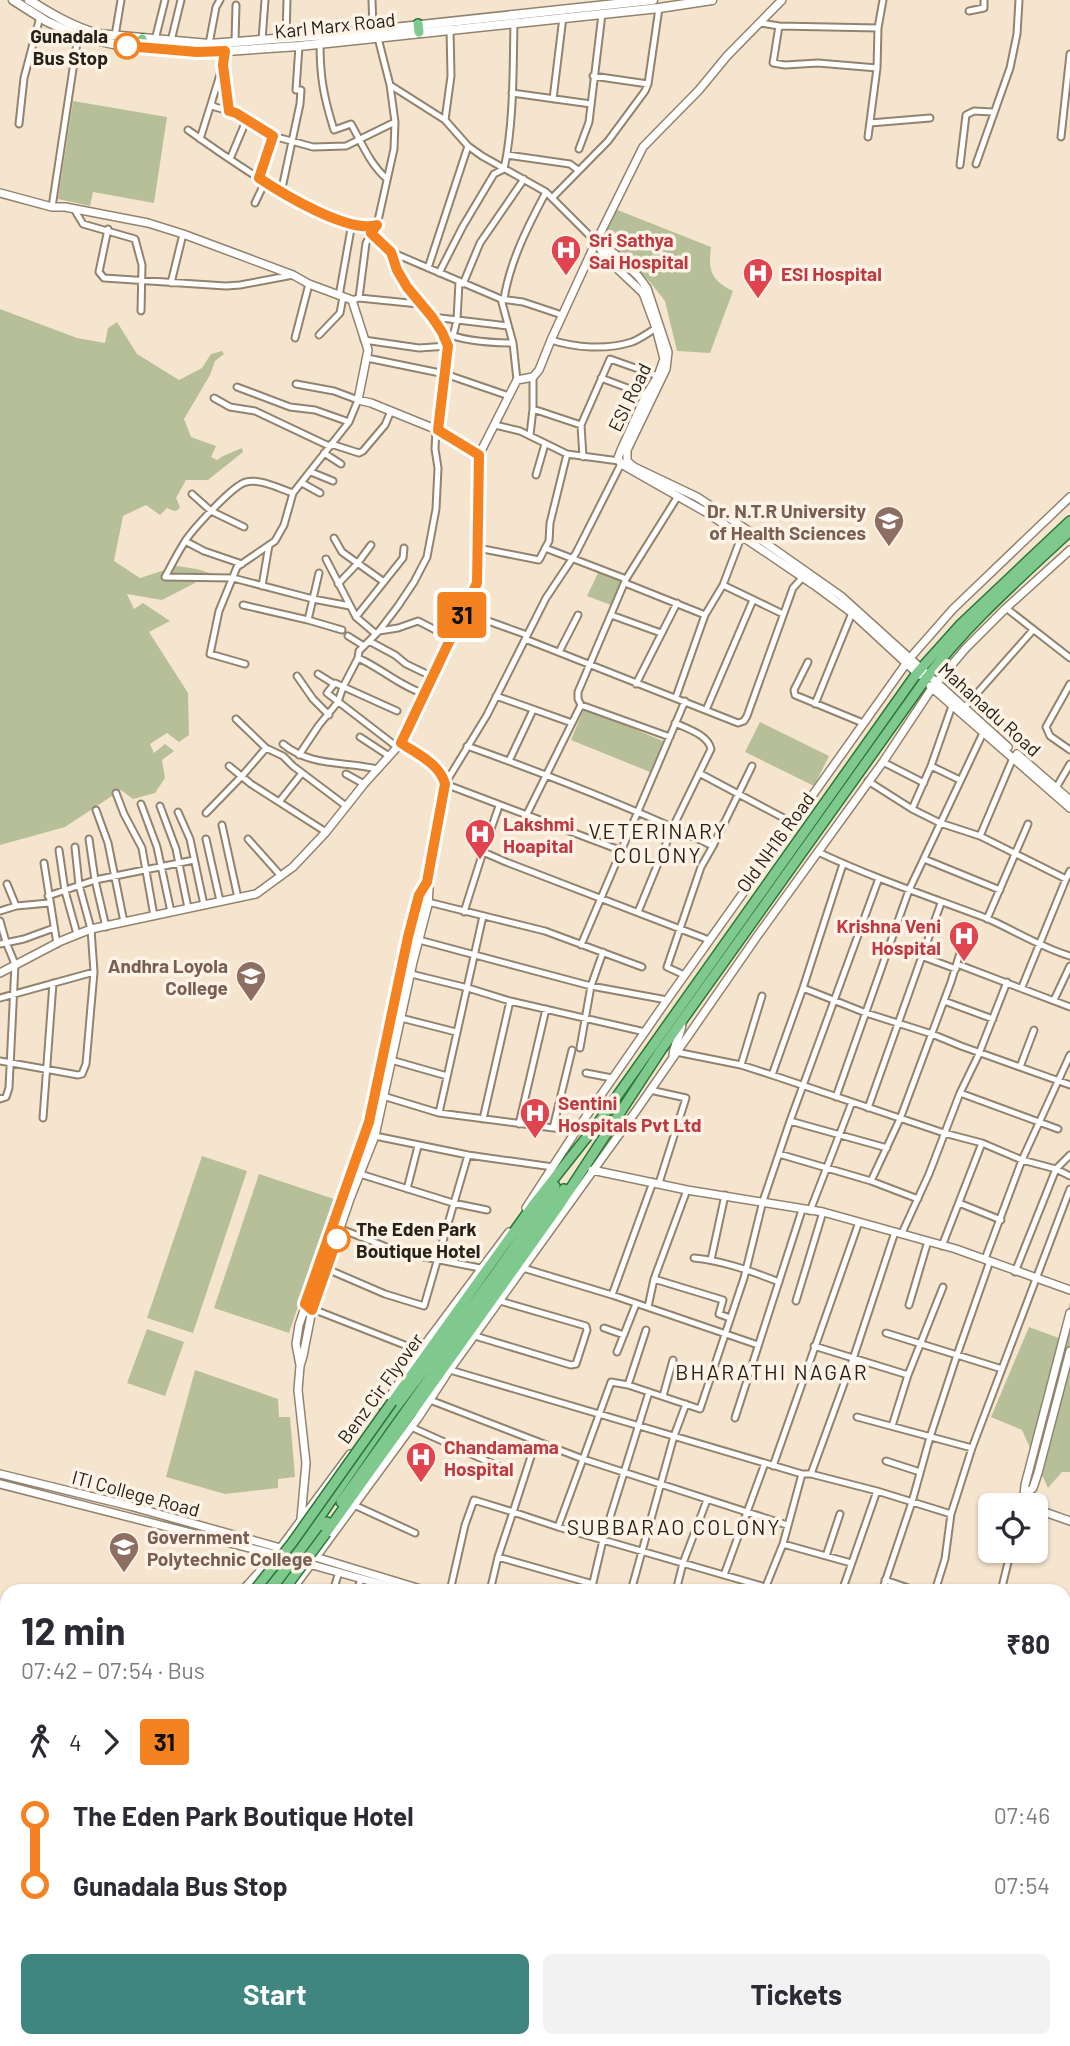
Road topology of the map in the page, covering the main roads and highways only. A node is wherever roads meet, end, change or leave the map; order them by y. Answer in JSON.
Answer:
{"nodes":[{"id":1,"x":13,"y":0,"type":"edge"},
{"id":2,"x":29,"y":0,"type":"edge"},
{"id":3,"x":653,"y":0,"type":"edge"},
{"id":4,"x":712,"y":0,"type":"edge"},
{"id":5,"x":664,"y":5,"type":"edge"},
{"id":6,"x":601,"y":7,"type":"edge"},
{"id":7,"x":574,"y":12,"type":"junction"},
{"id":8,"x":418,"y":28,"type":"junction"},
{"id":9,"x":141,"y":43,"type":"junction"},
{"id":10,"x":1070,"y":521,"type":"edge"},
{"id":11,"x":1070,"y":531,"type":"edge"},
{"id":12,"x":923,"y":674,"type":"junction"},
{"id":13,"x":579,"y":1149,"type":"junction"},
{"id":14,"x":593,"y":1152,"type":"junction"},
{"id":15,"x":533,"y":1205,"type":"joint"},
{"id":16,"x":297,"y":1556,"type":"junction"},
{"id":17,"x":260,"y":1584,"type":"edge"},
{"id":18,"x":271,"y":1584,"type":"edge"},
{"id":19,"x":279,"y":1584,"type":"edge"},
{"id":20,"x":288,"y":1584,"type":"edge"}],
"edges":[{"from":1,"to":9,"type":"main road","name":"Karl Marx Road"},
{"from":2,"to":9,"type":"main road","name":"Karl Marx Road"},
{"from":3,"to":6,"type":"main road","name":"Karl Marx Road"},
{"from":4,"to":5,"type":"main road","name":"Karl Marx Road"},
{"from":5,"to":6,"type":"main road","name":"Karl Marx Road"},
{"from":6,"to":7,"type":"main road","name":"Karl Marx Road"},
{"from":7,"to":8,"type":"main road","name":"Karl Marx Road"},
{"from":7,"to":8,"type":"main road","name":"Karl Marx Road"},
{"from":8,"to":9,"type":"main road","name":"Karl Marx Road"},
{"from":8,"to":9,"type":"main road","name":"Karl Marx Road"},
{"from":10,"to":12,"type":"main road","name":"Old NH16 Road"},
{"from":11,"to":12,"type":"main road","name":"Old NH16 Road"},
{"from":12,"to":13,"type":"main road","name":"Old NH16 Road"},
{"from":12,"to":14,"type":"main road","name":"Old NH16 Road"},
{"from":13,"to":15,"type":"main road","name":"Old NH16 Road"},
{"from":13,"to":16,"type":"main road"},
{"from":14,"to":16,"type":"main road"},
{"from":14,"to":20,"type":"main road","name":"Old NH16 Road","bridge":true},
{"from":15,"to":17,"type":"main road","name":"Benz Cir Flyover","bridge":true},
{"from":16,"to":18,"type":"main road"},
{"from":16,"to":19,"type":"main road"}]}
